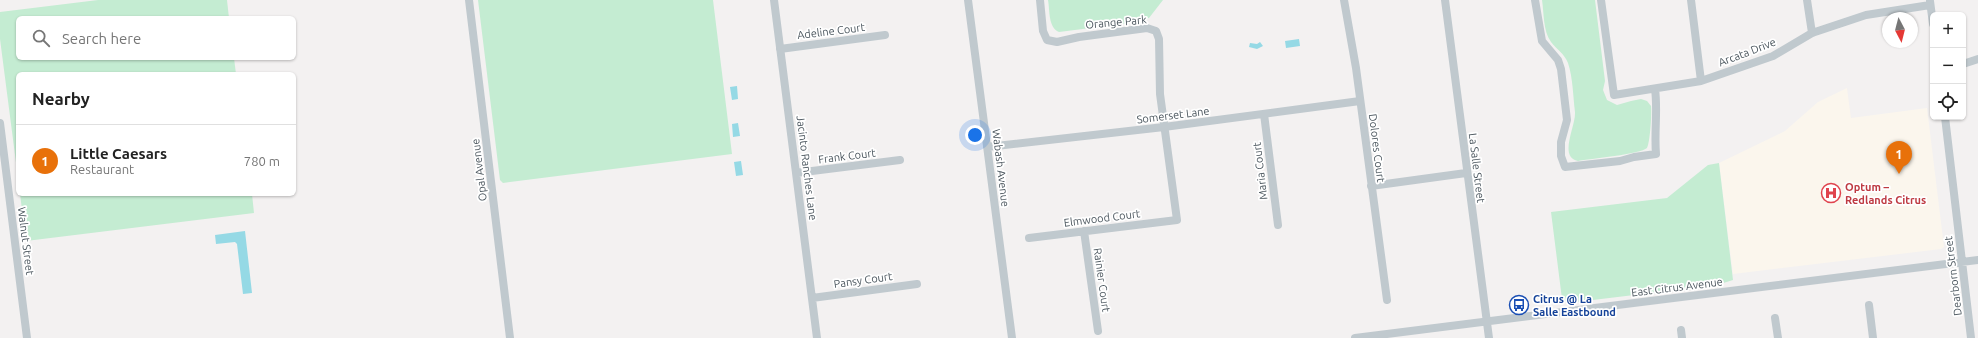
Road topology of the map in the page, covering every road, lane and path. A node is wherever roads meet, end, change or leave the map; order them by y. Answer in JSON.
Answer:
{"nodes":[{"id":1,"x":469,"y":0,"type":"edge"},
{"id":2,"x":774,"y":0,"type":"edge"},
{"id":3,"x":968,"y":0,"type":"edge"},
{"id":4,"x":1040,"y":0,"type":"edge"},
{"id":5,"x":1344,"y":0,"type":"edge"},
{"id":6,"x":1445,"y":0,"type":"edge"},
{"id":7,"x":1535,"y":0,"type":"edge"},
{"id":8,"x":1601,"y":0,"type":"edge"},
{"id":9,"x":1690,"y":0,"type":"edge"},
{"id":10,"x":1807,"y":0,"type":"edge"},
{"id":11,"x":1930,"y":3,"type":"edge"},
{"id":12,"x":1812,"y":33,"type":"junction"},
{"id":13,"x":885,"y":35,"type":"dead end"},
{"id":14,"x":780,"y":49,"type":"junction"},
{"id":15,"x":1978,"y":59,"type":"edge"},
{"id":16,"x":1966,"y":63,"type":"edge"},
{"id":17,"x":1701,"y":81,"type":"junction"},
{"id":18,"x":1655,"y":89,"type":"junction"},
{"id":19,"x":1360,"y":101,"type":"junction"},
{"id":20,"x":1264,"y":114,"type":"junction"},
{"id":21,"x":1945,"y":120,"type":"edge"},
{"id":22,"x":0,"y":123,"type":"edge"},
{"id":23,"x":1164,"y":127,"type":"junction"},
{"id":24,"x":987,"y":147,"type":"junction"},
{"id":25,"x":900,"y":160,"type":"dead end"},
{"id":26,"x":1466,"y":173,"type":"junction"},
{"id":27,"x":796,"y":174,"type":"junction"},
{"id":28,"x":1371,"y":186,"type":"junction"},
{"id":29,"x":1278,"y":225,"type":"dead end"},
{"id":30,"x":1084,"y":231,"type":"junction"},
{"id":31,"x":1029,"y":238,"type":"dead end"},
{"id":32,"x":1978,"y":260,"type":"edge"},
{"id":33,"x":1963,"y":262,"type":"junction"},
{"id":34,"x":917,"y":284,"type":"dead end"},
{"id":35,"x":812,"y":298,"type":"junction"},
{"id":36,"x":1387,"y":300,"type":"dead end"},
{"id":37,"x":1869,"y":305,"type":"dead end"},
{"id":38,"x":1775,"y":318,"type":"dead end"},
{"id":39,"x":1486,"y":322,"type":"junction"},
{"id":40,"x":1098,"y":331,"type":"dead end"},
{"id":41,"x":1384,"y":336,"type":"edge"},
{"id":42,"x":27,"y":338,"type":"edge"},
{"id":43,"x":510,"y":338,"type":"edge"},
{"id":44,"x":818,"y":338,"type":"edge"},
{"id":45,"x":1012,"y":338,"type":"edge"},
{"id":46,"x":1355,"y":338,"type":"edge"},
{"id":47,"x":1489,"y":338,"type":"edge"},
{"id":48,"x":1778,"y":338,"type":"edge"},
{"id":49,"x":1873,"y":338,"type":"edge"},
{"id":50,"x":1971,"y":338,"type":"edge"}],
"edges":[{"from":1,"to":43,"type":"street","name":"Opal Avenue"},
{"from":2,"to":14,"type":"street","name":"Jacinto Ranches Lane"},
{"from":3,"to":24,"type":"street","name":"Wabash Avenue"},
{"from":4,"to":23,"type":"street","name":"Orange Park"},
{"from":5,"to":19,"type":"street","name":"Dolores Court"},
{"from":6,"to":26,"type":"street","name":"La Salle Street"},
{"from":7,"to":18,"type":"street"},
{"from":8,"to":18,"type":"street","name":"Arcata Drive"},
{"from":9,"to":17,"type":"street"},
{"from":10,"to":12,"type":"street"},
{"from":11,"to":12,"type":"street","name":"Arcata Drive"},
{"from":12,"to":17,"type":"street","name":"Arcata Drive"},
{"from":13,"to":14,"type":"street","name":"Adeline Court"},
{"from":14,"to":27,"type":"street","name":"Jacinto Ranches Lane"},
{"from":15,"to":16,"type":"street"},
{"from":17,"to":18,"type":"street","name":"Arcata Drive"},
{"from":19,"to":20,"type":"street","name":"Somerset Lane"},
{"from":19,"to":28,"type":"street","name":"Dolores Court"},
{"from":20,"to":23,"type":"street","name":"Somerset Lane"},
{"from":20,"to":29,"type":"street","name":"Maria Court"},
{"from":21,"to":33,"type":"street","name":"Dearborn Street"},
{"from":22,"to":42,"type":"street","name":"Walnut Street"},
{"from":23,"to":24,"type":"street","name":"Somerset Lane"},
{"from":23,"to":30,"type":"street","name":"Elmwood Court"},
{"from":24,"to":45,"type":"street","name":"Wabash Avenue"},
{"from":25,"to":27,"type":"street","name":"Frank Court"},
{"from":26,"to":28,"type":"street"},
{"from":26,"to":39,"type":"street","name":"La Salle Street"},
{"from":27,"to":35,"type":"street","name":"Jacinto Ranches Lane"},
{"from":28,"to":36,"type":"street","name":"Dolores Court"},
{"from":30,"to":31,"type":"street","name":"Elmwood Court"},
{"from":30,"to":40,"type":"street","name":"Rainier Court"},
{"from":32,"to":33,"type":"street","name":"East Citrus Avenue"},
{"from":33,"to":39,"type":"street","name":"East Citrus Avenue"},
{"from":33,"to":50,"type":"street","name":"Dearborn Street"},
{"from":34,"to":35,"type":"street","name":"Pansy Court"},
{"from":35,"to":44,"type":"street","name":"Jacinto Ranches Lane"},
{"from":37,"to":49,"type":"street"},
{"from":38,"to":48,"type":"street"},
{"from":39,"to":41,"type":"street","name":"East Citrus Avenue"},
{"from":39,"to":47,"type":"street","name":"La Salle Street"},
{"from":41,"to":46,"type":"street","name":"East Citrus Avenue"}]}
